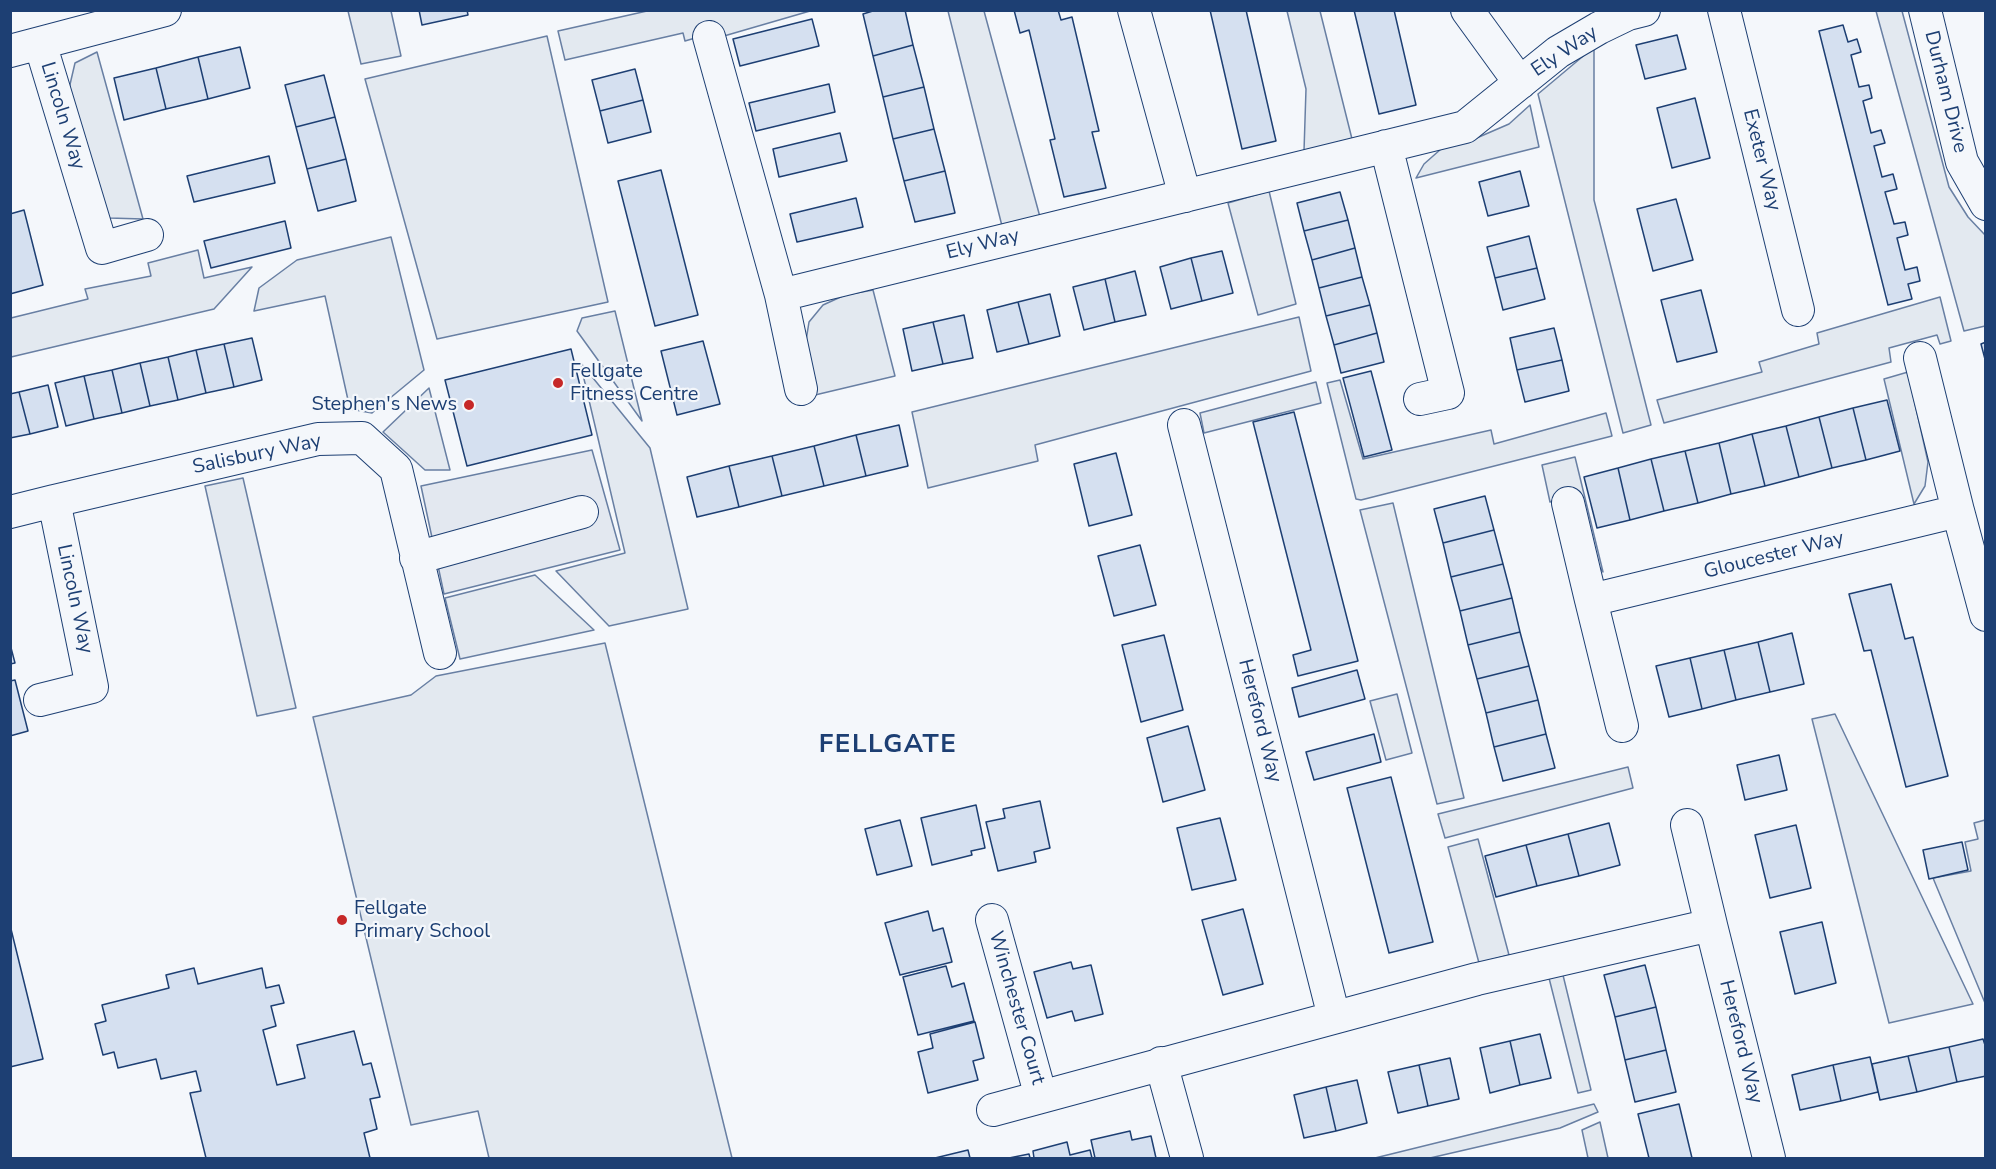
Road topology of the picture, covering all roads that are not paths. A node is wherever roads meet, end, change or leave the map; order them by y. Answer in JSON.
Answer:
{"nodes":[{"id":1,"x":165,"y":10,"type":"edge"},
{"id":2,"x":1134,"y":10,"type":"edge"},
{"id":3,"x":1467,"y":10,"type":"edge"},
{"id":4,"x":1644,"y":10,"type":"edge"},
{"id":5,"x":1724,"y":10,"type":"edge"},
{"id":6,"x":1925,"y":10,"type":"edge"},
{"id":7,"x":709,"y":37,"type":"dead end"},
{"id":8,"x":40,"y":44,"type":"junction"},
{"id":9,"x":10,"y":51,"type":"edge"},
{"id":10,"x":1520,"y":82,"type":"junction"},
{"id":11,"x":1386,"y":146,"type":"junction"},
{"id":12,"x":1185,"y":196,"type":"junction"},
{"id":13,"x":1986,"y":204,"type":"edge"},
{"id":14,"x":147,"y":235,"type":"dead end"},
{"id":15,"x":781,"y":295,"type":"junction"},
{"id":16,"x":1798,"y":310,"type":"dead end"},
{"id":17,"x":1920,"y":358,"type":"dead end"},
{"id":18,"x":801,"y":389,"type":"dead end"},
{"id":19,"x":1420,"y":399,"type":"dead end"},
{"id":20,"x":1184,"y":425,"type":"dead end"},
{"id":21,"x":54,"y":501,"type":"junction"},
{"id":22,"x":1568,"y":503,"type":"dead end"},
{"id":23,"x":1958,"y":511,"type":"junction"},
{"id":24,"x":10,"y":512,"type":"edge"},
{"id":25,"x":582,"y":512,"type":"dead end"},
{"id":26,"x":416,"y":558,"type":"junction"},
{"id":27,"x":1591,"y":600,"type":"junction"},
{"id":28,"x":1986,"y":615,"type":"edge"},
{"id":29,"x":440,"y":652,"type":"dead end"},
{"id":30,"x":40,"y":700,"type":"dead end"},
{"id":31,"x":1622,"y":726,"type":"dead end"},
{"id":32,"x":1687,"y":825,"type":"dead end"},
{"id":33,"x":992,"y":920,"type":"dead end"},
{"id":34,"x":1711,"y":925,"type":"junction"},
{"id":35,"x":1334,"y":1017,"type":"junction"},
{"id":36,"x":1161,"y":1064,"type":"junction"},
{"id":37,"x":1041,"y":1097,"type":"junction"},
{"id":38,"x":993,"y":1110,"type":"dead end"},
{"id":39,"x":1187,"y":1158,"type":"edge"},
{"id":40,"x":1769,"y":1158,"type":"edge"}],
"edges":[{"from":1,"to":8,"type":"street"},
{"from":2,"to":12,"type":"street"},
{"from":3,"to":10,"type":"street","name":"Ely Way"},
{"from":4,"to":10,"type":"street","name":"Ely Way"},
{"from":5,"to":16,"type":"street","name":"Exeter Way"},
{"from":6,"to":13,"type":"street","name":"Durham Drive"},
{"from":7,"to":15,"type":"street"},
{"from":8,"to":9,"type":"street"},
{"from":8,"to":14,"type":"street","name":"Lincoln Way"},
{"from":10,"to":11,"type":"street","name":"Ely Way"},
{"from":11,"to":12,"type":"street","name":"Ely Way"},
{"from":11,"to":19,"type":"street"},
{"from":12,"to":15,"type":"street","name":"Ely Way"},
{"from":15,"to":18,"type":"street"},
{"from":17,"to":23,"type":"street"},
{"from":20,"to":35,"type":"street","name":"Hereford Way"},
{"from":21,"to":24,"type":"street"},
{"from":21,"to":26,"type":"street","name":"Salisbury Way"},
{"from":21,"to":30,"type":"street","name":"Lincoln Way"},
{"from":22,"to":27,"type":"street"},
{"from":23,"to":27,"type":"street","name":"Gloucester Way"},
{"from":23,"to":28,"type":"street"},
{"from":25,"to":26,"type":"street"},
{"from":26,"to":29,"type":"street","name":"Salisbury Way"},
{"from":27,"to":31,"type":"street"},
{"from":32,"to":34,"type":"street","name":"Hereford Way"},
{"from":33,"to":37,"type":"street","name":"Winchester Court"},
{"from":34,"to":35,"type":"street"},
{"from":34,"to":40,"type":"street","name":"Hereford Way"},
{"from":35,"to":36,"type":"street"},
{"from":36,"to":37,"type":"street","name":"Winchester Court"},
{"from":36,"to":39,"type":"street"},
{"from":37,"to":38,"type":"street","name":"Winchester Court"}]}
